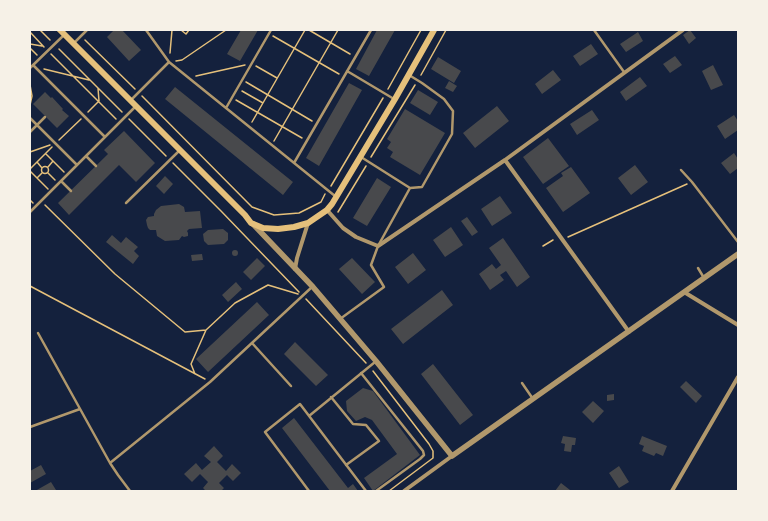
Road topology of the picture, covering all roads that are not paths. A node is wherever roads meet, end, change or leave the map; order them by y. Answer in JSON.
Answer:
{"nodes":[{"id":1,"x":87,"y":30,"type":"edge"},
{"id":2,"x":146,"y":30,"type":"edge"},
{"id":3,"x":271,"y":30,"type":"edge"},
{"id":4,"x":371,"y":30,"type":"edge"},
{"id":5,"x":434,"y":30,"type":"edge"},
{"id":6,"x":594,"y":30,"type":"edge"},
{"id":7,"x":683,"y":30,"type":"edge"},
{"id":8,"x":62,"y":32,"type":"edge"},
{"id":9,"x":74,"y":44,"type":"junction"},
{"id":10,"x":169,"y":62,"type":"junction"},
{"id":11,"x":33,"y":66,"type":"junction"},
{"id":12,"x":30,"y":68,"type":"edge"},
{"id":13,"x":347,"y":72,"type":"junction"},
{"id":14,"x":624,"y":73,"type":"junction"},
{"id":15,"x":409,"y":75,"type":"junction"},
{"id":16,"x":395,"y":99,"type":"junction"},
{"id":17,"x":130,"y":100,"type":"junction"},
{"id":18,"x":136,"y":106,"type":"junction"},
{"id":19,"x":226,"y":108,"type":"junction"},
{"id":20,"x":45,"y":117,"type":"dead end"},
{"id":21,"x":30,"y":118,"type":"edge"},
{"id":22,"x":37,"y":125,"type":"junction"},
{"id":23,"x":30,"y":132,"type":"edge"},
{"id":24,"x":105,"y":138,"type":"junction"},
{"id":25,"x":180,"y":150,"type":"junction"},
{"id":26,"x":86,"y":156,"type":"junction"},
{"id":27,"x":361,"y":156,"type":"junction"},
{"id":28,"x":505,"y":160,"type":"junction"},
{"id":29,"x":294,"y":163,"type":"junction"},
{"id":30,"x":77,"y":165,"type":"junction"},
{"id":31,"x":96,"y":166,"type":"dead end"},
{"id":32,"x":681,"y":170,"type":"dead end"},
{"id":33,"x":60,"y":182,"type":"junction"},
{"id":34,"x":410,"y":188,"type":"junction"},
{"id":35,"x":71,"y":191,"type":"dead end"},
{"id":36,"x":337,"y":198,"type":"junction"},
{"id":37,"x":126,"y":203,"type":"dead end"},
{"id":38,"x":327,"y":210,"type":"junction"},
{"id":39,"x":30,"y":212,"type":"edge"},
{"id":40,"x":251,"y":223,"type":"junction"},
{"id":41,"x":308,"y":223,"type":"junction"},
{"id":42,"x":738,"y":242,"type":"edge"},
{"id":43,"x":378,"y":246,"type":"junction"},
{"id":44,"x":738,"y":254,"type":"edge"},
{"id":45,"x":698,"y":268,"type":"dead end"},
{"id":46,"x":295,"y":269,"type":"junction"},
{"id":47,"x":704,"y":278,"type":"junction"},
{"id":48,"x":313,"y":287,"type":"junction"},
{"id":49,"x":684,"y":292,"type":"junction"},
{"id":50,"x":340,"y":319,"type":"junction"},
{"id":51,"x":738,"y":325,"type":"edge"},
{"id":52,"x":38,"y":332,"type":"dead end"},
{"id":53,"x":629,"y":332,"type":"junction"},
{"id":54,"x":252,"y":343,"type":"junction"},
{"id":55,"x":376,"y":361,"type":"junction"},
{"id":56,"x":362,"y":373,"type":"junction"},
{"id":57,"x":738,"y":377,"type":"edge"},
{"id":58,"x":522,"y":383,"type":"dead end"},
{"id":59,"x":290,"y":386,"type":"dead end"},
{"id":60,"x":331,"y":397,"type":"junction"},
{"id":61,"x":533,"y":399,"type":"junction"},
{"id":62,"x":80,"y":409,"type":"junction"},
{"id":63,"x":309,"y":416,"type":"junction"},
{"id":64,"x":30,"y":427,"type":"edge"},
{"id":65,"x":452,"y":456,"type":"junction"},
{"id":66,"x":110,"y":463,"type":"junction"},
{"id":67,"x":346,"y":465,"type":"junction"},
{"id":68,"x":130,"y":491,"type":"edge"},
{"id":69,"x":309,"y":491,"type":"edge"},
{"id":70,"x":366,"y":491,"type":"edge"},
{"id":71,"x":376,"y":491,"type":"edge"},
{"id":72,"x":404,"y":491,"type":"edge"},
{"id":73,"x":672,"y":491,"type":"edge"}],
"edges":[{"from":1,"to":9,"type":"lane"},
{"from":2,"to":10,"type":"lane"},
{"from":3,"to":19,"type":"lane"},
{"from":4,"to":13,"type":"lane"},
{"from":5,"to":15,"type":"main road"},
{"from":6,"to":14,"type":"lane"},
{"from":7,"to":14,"type":"street"},
{"from":8,"to":9,"type":"main road"},
{"from":8,"to":11,"type":"lane"},
{"from":9,"to":17,"type":"main road"},
{"from":10,"to":17,"type":"lane"},
{"from":10,"to":19,"type":"lane"},
{"from":11,"to":12,"type":"lane"},
{"from":11,"to":24,"type":"lane"},
{"from":13,"to":16,"type":"lane"},
{"from":13,"to":29,"type":"lane"},
{"from":14,"to":28,"type":"street"},
{"from":15,"to":16,"type":"main road"},
{"from":15,"to":34,"type":"lane"},
{"from":16,"to":27,"type":"main road"},
{"from":17,"to":18,"type":"main road"},
{"from":18,"to":24,"type":"lane"},
{"from":18,"to":25,"type":"main road"},
{"from":19,"to":29,"type":"lane"},
{"from":20,"to":22,"type":"lane"},
{"from":21,"to":22,"type":"lane"},
{"from":22,"to":23,"type":"lane"},
{"from":22,"to":30,"type":"lane"},
{"from":24,"to":26,"type":"lane"},
{"from":25,"to":37,"type":"lane"},
{"from":25,"to":40,"type":"main road"},
{"from":26,"to":30,"type":"lane"},
{"from":26,"to":31,"type":"lane"},
{"from":27,"to":34,"type":"lane"},
{"from":27,"to":36,"type":"main road"},
{"from":28,"to":43,"type":"street"},
{"from":28,"to":53,"type":"street"},
{"from":29,"to":36,"type":"lane"},
{"from":30,"to":33,"type":"lane"},
{"from":32,"to":42,"type":"lane"},
{"from":33,"to":35,"type":"lane"},
{"from":33,"to":39,"type":"lane"},
{"from":34,"to":43,"type":"lane"},
{"from":36,"to":38,"type":"main road"},
{"from":38,"to":41,"type":"main road"},
{"from":38,"to":43,"type":"street"},
{"from":40,"to":41,"type":"main road"},
{"from":40,"to":46,"type":"street"},
{"from":41,"to":46,"type":"street"},
{"from":43,"to":50,"type":"lane"},
{"from":44,"to":47,"type":"street"},
{"from":45,"to":47,"type":"lane"},
{"from":46,"to":48,"type":"street"},
{"from":47,"to":49,"type":"street"},
{"from":48,"to":50,"type":"street"},
{"from":48,"to":54,"type":"lane"},
{"from":49,"to":51,"type":"street"},
{"from":49,"to":53,"type":"street"},
{"from":50,"to":55,"type":"street"},
{"from":52,"to":62,"type":"lane"},
{"from":53,"to":61,"type":"street"},
{"from":54,"to":59,"type":"lane"},
{"from":54,"to":66,"type":"lane"},
{"from":55,"to":56,"type":"lane"},
{"from":55,"to":65,"type":"street"},
{"from":56,"to":60,"type":"lane"},
{"from":56,"to":71,"type":"lane"},
{"from":57,"to":73,"type":"street"},
{"from":58,"to":61,"type":"lane"},
{"from":60,"to":63,"type":"lane"},
{"from":60,"to":67,"type":"lane"},
{"from":61,"to":65,"type":"street"},
{"from":62,"to":64,"type":"lane"},
{"from":62,"to":66,"type":"lane"},
{"from":63,"to":67,"type":"lane"},
{"from":63,"to":69,"type":"lane"},
{"from":65,"to":72,"type":"street"},
{"from":66,"to":68,"type":"lane"},
{"from":67,"to":70,"type":"lane"}]}
